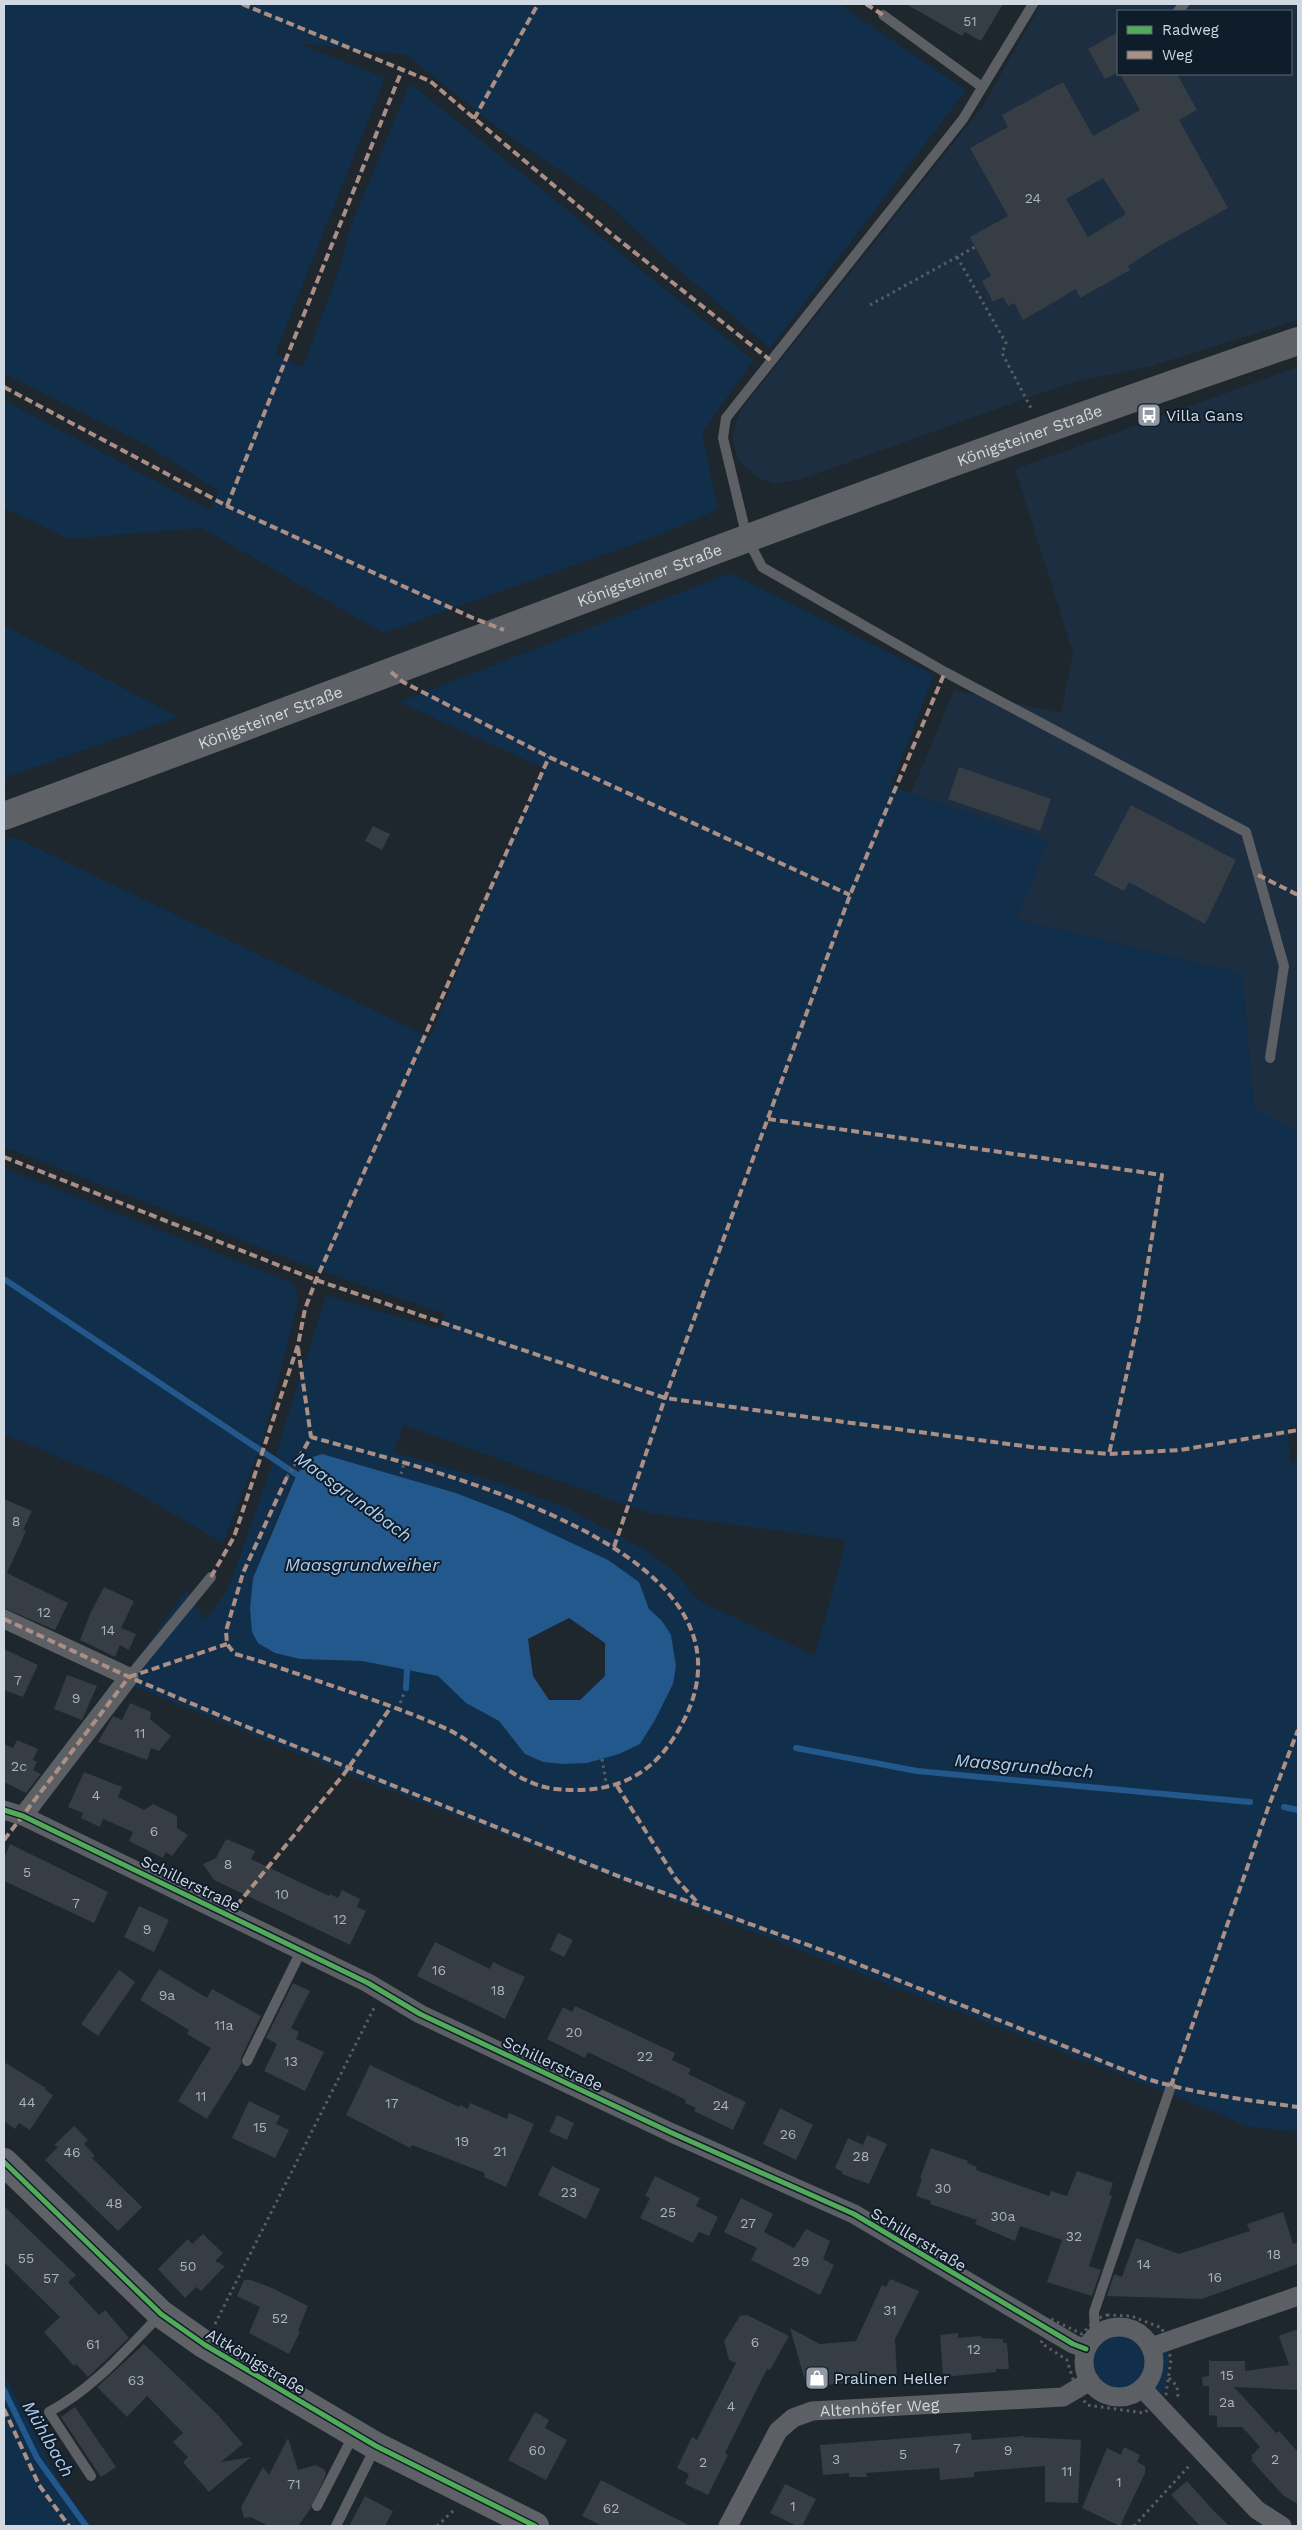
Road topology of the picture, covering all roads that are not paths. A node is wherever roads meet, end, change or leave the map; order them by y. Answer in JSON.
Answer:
{"nodes":[{"id":1,"x":1033,"y":4,"type":"edge"},
{"id":2,"x":883,"y":15,"type":"dead end"},
{"id":3,"x":982,"y":87,"type":"junction"},
{"id":4,"x":1298,"y":341,"type":"edge"},
{"id":5,"x":747,"y":538,"type":"junction"},
{"id":6,"x":4,"y":816,"type":"edge"},
{"id":7,"x":1270,"y":1058,"type":"dead end"},
{"id":8,"x":211,"y":1577,"type":"dead end"},
{"id":9,"x":4,"y":1619,"type":"edge"},
{"id":10,"x":129,"y":1678,"type":"junction"},
{"id":11,"x":4,"y":1810,"type":"edge"},
{"id":12,"x":23,"y":1816,"type":"junction"},
{"id":13,"x":302,"y":1951,"type":"junction"},
{"id":14,"x":247,"y":2061,"type":"dead end"},
{"id":15,"x":1170,"y":2086,"type":"dead end"},
{"id":16,"x":4,"y":2162,"type":"edge"},
{"id":17,"x":1298,"y":2296,"type":"edge"},
{"id":18,"x":161,"y":2314,"type":"junction"},
{"id":19,"x":1092,"y":2335,"type":"junction"},
{"id":20,"x":1159,"y":2345,"type":"junction"},
{"id":21,"x":1090,"y":2381,"type":"junction"},
{"id":22,"x":1142,"y":2388,"type":"junction"},
{"id":23,"x":365,"y":2439,"type":"junction"},
{"id":24,"x":91,"y":2476,"type":"dead end"},
{"id":25,"x":317,"y":2506,"type":"dead end"},
{"id":26,"x":336,"y":2526,"type":"edge"},
{"id":27,"x":535,"y":2526,"type":"edge"},
{"id":28,"x":728,"y":2526,"type":"edge"},
{"id":29,"x":1282,"y":2526,"type":"edge"}],
"edges":[{"from":1,"to":3,"type":"lane"},
{"from":2,"to":3,"type":"lane"},
{"from":3,"to":5,"type":"lane"},
{"from":4,"to":5,"type":"main road","name":"Königsteiner Straße"},
{"from":5,"to":6,"type":"main road","name":"Königsteiner Straße"},
{"from":5,"to":7,"type":"lane"},
{"from":8,"to":10,"type":"lane"},
{"from":9,"to":10,"type":"street"},
{"from":10,"to":12,"type":"street"},
{"from":11,"to":12,"type":"street","name":"Schillerstraße"},
{"from":12,"to":13,"type":"street","name":"Schillerstraße"},
{"from":13,"to":14,"type":"lane"},
{"from":13,"to":19,"type":"street","name":"Schillerstraße"},
{"from":15,"to":19,"type":"lane"},
{"from":16,"to":18,"type":"main road","name":"Altkönigstraße"},
{"from":17,"to":20,"type":"street"},
{"from":18,"to":23,"type":"main road","name":"Altkönigstraße"},
{"from":18,"to":24,"type":"lane"},
{"from":19,"to":20,"type":"street"},
{"from":19,"to":21,"type":"street"},
{"from":20,"to":22,"type":"street"},
{"from":21,"to":22,"type":"street"},
{"from":21,"to":28,"type":"street","name":"Altenhöfer Weg"},
{"from":22,"to":29,"type":"street"},
{"from":23,"to":25,"type":"lane"},
{"from":23,"to":26,"type":"lane"},
{"from":23,"to":27,"type":"main road","name":"Altkönigstraße"}]}
